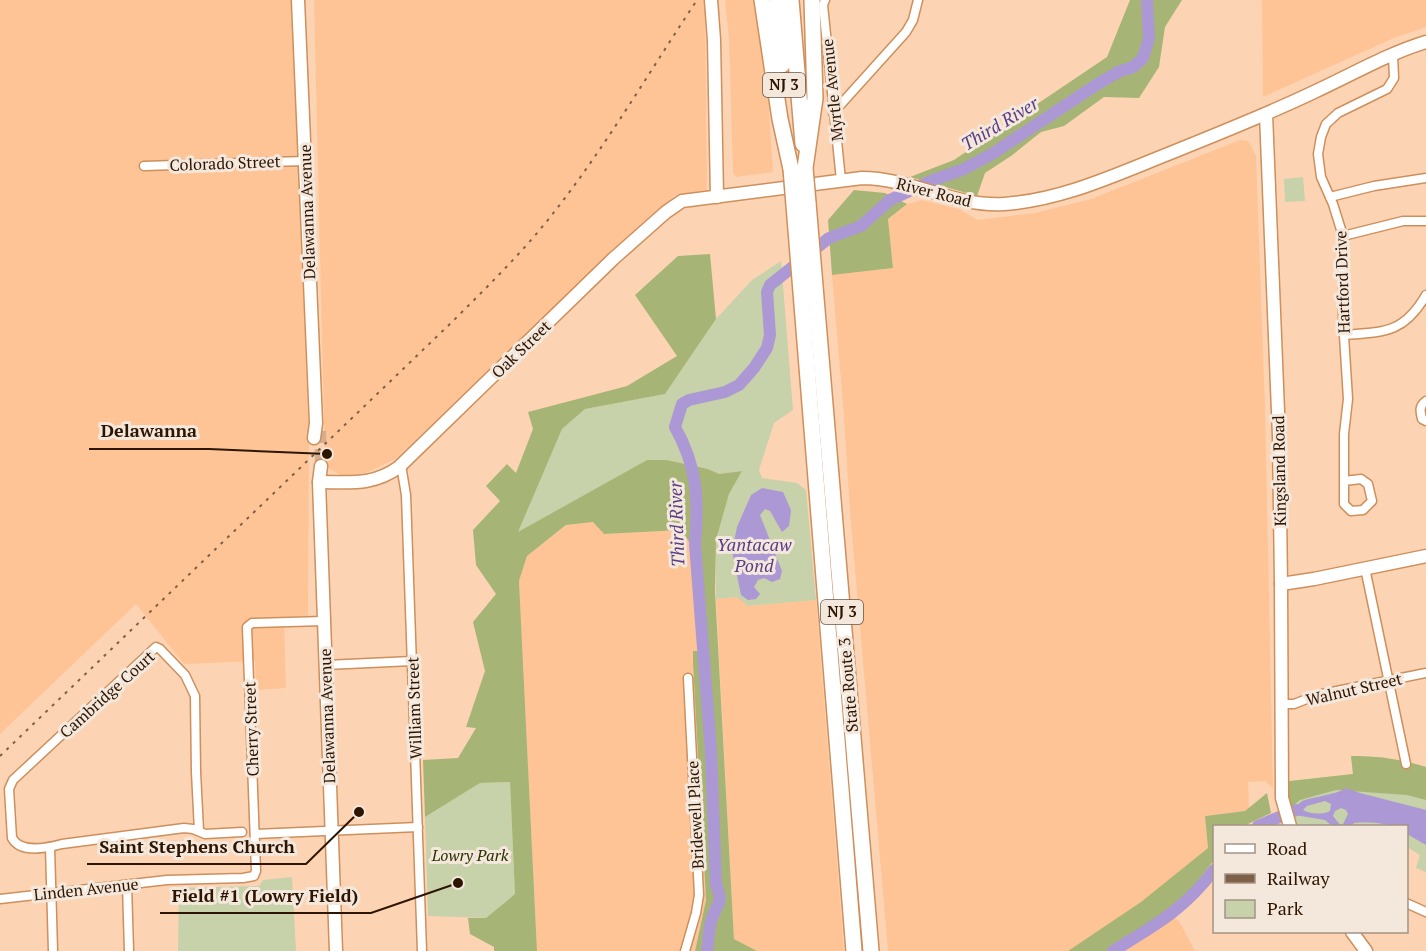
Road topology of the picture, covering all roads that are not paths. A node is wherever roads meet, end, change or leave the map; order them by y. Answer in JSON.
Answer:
{"nodes":[{"id":1,"x":298,"y":0,"type":"edge"},
{"id":2,"x":711,"y":0,"type":"edge"},
{"id":3,"x":762,"y":0,"type":"edge"},
{"id":4,"x":777,"y":0,"type":"edge"},
{"id":5,"x":791,"y":0,"type":"edge"},
{"id":6,"x":802,"y":0,"type":"edge"},
{"id":7,"x":812,"y":0,"type":"edge"},
{"id":8,"x":825,"y":0,"type":"edge"},
{"id":9,"x":918,"y":0,"type":"edge"},
{"id":10,"x":1426,"y":42,"type":"edge"},
{"id":11,"x":1393,"y":56,"type":"junction"},
{"id":12,"x":833,"y":113,"type":"junction"},
{"id":13,"x":1266,"y":114,"type":"junction"},
{"id":14,"x":802,"y":134,"type":"junction"},
{"id":15,"x":305,"y":161,"type":"junction"},
{"id":16,"x":144,"y":166,"type":"dead end"},
{"id":17,"x":798,"y":168,"type":"junction"},
{"id":18,"x":1426,"y":178,"type":"edge"},
{"id":19,"x":841,"y":180,"type":"junction"},
{"id":20,"x":717,"y":197,"type":"junction"},
{"id":21,"x":1330,"y":197,"type":"junction"},
{"id":22,"x":801,"y":204,"type":"junction"},
{"id":23,"x":1426,"y":221,"type":"edge"},
{"id":24,"x":1343,"y":236,"type":"junction"},
{"id":25,"x":1426,"y":295,"type":"edge"},
{"id":26,"x":1344,"y":335,"type":"junction"},
{"id":27,"x":1426,"y":401,"type":"edge"},
{"id":28,"x":1426,"y":421,"type":"edge"},
{"id":29,"x":317,"y":431,"type":"tunnel mouth"},
{"id":30,"x":401,"y":465,"type":"junction"},
{"id":31,"x":318,"y":473,"type":"joint"},
{"id":32,"x":1344,"y":481,"type":"dead end"},
{"id":33,"x":1426,"y":556,"type":"edge"},
{"id":34,"x":1365,"y":568,"type":"junction"},
{"id":35,"x":1281,"y":584,"type":"junction"},
{"id":36,"x":324,"y":621,"type":"junction"},
{"id":37,"x":412,"y":661,"type":"junction"},
{"id":38,"x":326,"y":665,"type":"junction"},
{"id":39,"x":1426,"y":673,"type":"edge"},
{"id":40,"x":688,"y":678,"type":"dead end"},
{"id":41,"x":1389,"y":681,"type":"junction"},
{"id":42,"x":1282,"y":704,"type":"junction"},
{"id":43,"x":1406,"y":764,"type":"dead end"},
{"id":44,"x":1287,"y":818,"type":"edge"},
{"id":45,"x":418,"y":827,"type":"junction"},
{"id":46,"x":199,"y":831,"type":"junction"},
{"id":47,"x":331,"y":831,"type":"junction"},
{"id":48,"x":242,"y":832,"type":"dead end"},
{"id":49,"x":255,"y":834,"type":"junction"},
{"id":50,"x":861,"y":841,"type":"junction"},
{"id":51,"x":50,"y":847,"type":"junction"},
{"id":52,"x":127,"y":885,"type":"junction"},
{"id":53,"x":51,"y":893,"type":"junction"},
{"id":54,"x":0,"y":899,"type":"edge"},
{"id":55,"x":1408,"y":903,"type":"edge"},
{"id":56,"x":1426,"y":912,"type":"edge"},
{"id":57,"x":1353,"y":933,"type":"edge"},
{"id":58,"x":53,"y":951,"type":"edge"},
{"id":59,"x":129,"y":951,"type":"edge"},
{"id":60,"x":336,"y":951,"type":"edge"},
{"id":61,"x":422,"y":951,"type":"edge"},
{"id":62,"x":685,"y":951,"type":"edge"},
{"id":63,"x":854,"y":951,"type":"edge"},
{"id":64,"x":871,"y":951,"type":"edge"},
{"id":65,"x":876,"y":951,"type":"edge"},
{"id":66,"x":1366,"y":951,"type":"edge"}],
"edges":[{"from":1,"to":15,"type":"street","name":"Delawanna Avenue"},
{"from":2,"to":20,"type":"street"},
{"from":3,"to":17,"type":"highway"},
{"from":4,"to":17,"type":"highway","number":"NJ 3"},
{"from":5,"to":14,"type":"highway","number":"NJ 3"},
{"from":6,"to":14,"type":"highway"},
{"from":7,"to":17,"type":"highway"},
{"from":8,"to":12,"type":"street","name":"Myrtle Avenue"},
{"from":9,"to":12,"type":"street"},
{"from":10,"to":11,"type":"street","name":"River Road"},
{"from":11,"to":13,"type":"street","name":"River Road"},
{"from":11,"to":21,"type":"street","name":"Hartford Drive"},
{"from":12,"to":19,"type":"street","name":"Myrtle Avenue"},
{"from":13,"to":19,"type":"street","name":"River Road"},
{"from":13,"to":35,"type":"street","name":"Kingsland Road"},
{"from":14,"to":17,"type":"highway","number":"NJ 3"},
{"from":15,"to":16,"type":"street","name":"Colorado Street"},
{"from":15,"to":29,"type":"street","name":"Delawanna Avenue"},
{"from":17,"to":22,"type":"highway","number":"NJ 3","bridge":true},
{"from":18,"to":21,"type":"street"},
{"from":19,"to":20,"type":"street","name":"River Road"},
{"from":20,"to":30,"type":"street","name":"Oak Street"},
{"from":21,"to":24,"type":"street","name":"Hartford Drive"},
{"from":22,"to":50,"type":"highway","name":"State Route 3","number":"NJ 3"},
{"from":22,"to":63,"type":"highway","name":"State Route 3","number":"NJ 3"},
{"from":23,"to":24,"type":"street"},
{"from":24,"to":26,"type":"street","name":"Hartford Drive"},
{"from":25,"to":26,"type":"street"},
{"from":26,"to":32,"type":"street","name":"Hartford Drive"},
{"from":27,"to":28,"type":"street"},
{"from":30,"to":31,"type":"street","name":"Oak Street"},
{"from":30,"to":37,"type":"street","name":"William Street"},
{"from":31,"to":36,"type":"street","name":"Delawanna Avenue"},
{"from":33,"to":34,"type":"street"},
{"from":34,"to":35,"type":"street"},
{"from":34,"to":41,"type":"street"},
{"from":35,"to":42,"type":"street","name":"Kingsland Road"},
{"from":36,"to":38,"type":"street","name":"Delawanna Avenue"},
{"from":36,"to":49,"type":"street","name":"Cherry Street"},
{"from":37,"to":38,"type":"street"},
{"from":37,"to":45,"type":"street","name":"William Street"},
{"from":38,"to":47,"type":"street","name":"Delawanna Avenue"},
{"from":39,"to":41,"type":"street","name":"Walnut Street"},
{"from":40,"to":62,"type":"street","name":"Bridewell Place"},
{"from":41,"to":42,"type":"street","name":"Walnut Street"},
{"from":41,"to":43,"type":"street"},
{"from":42,"to":44,"type":"street","name":"Kingsland Road"},
{"from":45,"to":47,"type":"street"},
{"from":45,"to":61,"type":"street","name":"William Street"},
{"from":46,"to":48,"type":"street","name":"Cambridge Court"},
{"from":46,"to":51,"type":"street","name":"Cambridge Court"},
{"from":46,"to":51,"type":"street","name":"Cambridge Court"},
{"from":47,"to":49,"type":"street"},
{"from":47,"to":60,"type":"street","name":"Delawanna Avenue"},
{"from":49,"to":52,"type":"street","name":"Linden Avenue"},
{"from":50,"to":64,"type":"highway","name":"State Route 3","number":"NJ 3"},
{"from":50,"to":65,"type":"highway"},
{"from":51,"to":53,"type":"street"},
{"from":52,"to":53,"type":"street","name":"Linden Avenue"},
{"from":52,"to":59,"type":"street"},
{"from":53,"to":54,"type":"street","name":"Linden Avenue"},
{"from":53,"to":58,"type":"street"},
{"from":55,"to":56,"type":"street"},
{"from":57,"to":66,"type":"street"}]}
